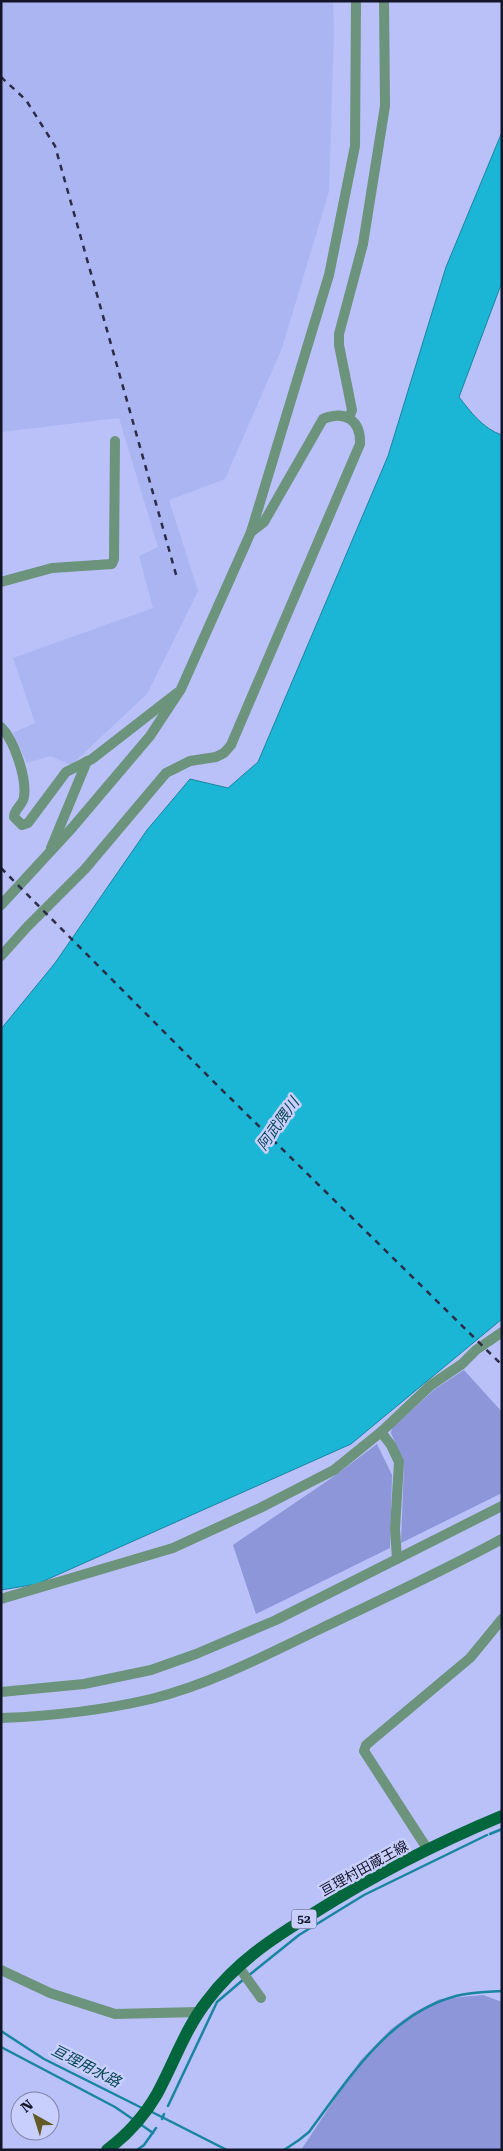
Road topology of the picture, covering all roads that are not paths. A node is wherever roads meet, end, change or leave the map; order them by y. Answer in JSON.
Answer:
{"nodes":[{"id":1,"x":356,"y":1,"type":"edge"},
{"id":2,"x":384,"y":1,"type":"edge"},
{"id":3,"x":349,"y":418,"type":"junction"},
{"id":4,"x":115,"y":441,"type":"dead end"},
{"id":5,"x":251,"y":532,"type":"junction"},
{"id":6,"x":1,"y":582,"type":"edge"},
{"id":7,"x":181,"y":689,"type":"junction"},
{"id":8,"x":1,"y":727,"type":"edge"},
{"id":9,"x":88,"y":761,"type":"junction"},
{"id":10,"x":48,"y":855,"type":"junction"},
{"id":11,"x":1,"y":905,"type":"edge"},
{"id":12,"x":1,"y":956,"type":"edge"},
{"id":13,"x":502,"y":1332,"type":"edge"},
{"id":14,"x":381,"y":1432,"type":"junction"},
{"id":15,"x":502,"y":1506,"type":"edge"},
{"id":16,"x":501,"y":1539,"type":"edge"},
{"id":17,"x":397,"y":1559,"type":"junction"},
{"id":18,"x":1,"y":1599,"type":"edge"},
{"id":19,"x":502,"y":1619,"type":"edge"},
{"id":20,"x":1,"y":1692,"type":"edge"},
{"id":21,"x":1,"y":1718,"type":"edge"},
{"id":22,"x":502,"y":1816,"type":"edge"},
{"id":23,"x":428,"y":1850,"type":"junction"},
{"id":24,"x":238,"y":1966,"type":"junction"},
{"id":25,"x":1,"y":1970,"type":"edge"},
{"id":26,"x":261,"y":1998,"type":"dead end"},
{"id":27,"x":198,"y":2012,"type":"junction"},
{"id":28,"x":107,"y":2150,"type":"edge"}],
"edges":[{"from":1,"to":5,"type":"street"},
{"from":2,"to":3,"type":"street"},
{"from":3,"to":5,"type":"street"},
{"from":3,"to":12,"type":"street"},
{"from":4,"to":6,"type":"street"},
{"from":5,"to":7,"type":"street"},
{"from":7,"to":9,"type":"street"},
{"from":7,"to":10,"type":"street"},
{"from":8,"to":9,"type":"street"},
{"from":9,"to":10,"type":"street"},
{"from":10,"to":11,"type":"street"},
{"from":13,"to":14,"type":"street"},
{"from":14,"to":17,"type":"street"},
{"from":14,"to":18,"type":"street"},
{"from":15,"to":17,"type":"street"},
{"from":16,"to":21,"type":"street"},
{"from":17,"to":20,"type":"street"},
{"from":19,"to":23,"type":"street"},
{"from":22,"to":23,"type":"main road","name":"亘理村田蔵王線","number":"52"},
{"from":23,"to":24,"type":"main road","name":"亘理村田蔵王線","number":"52"},
{"from":24,"to":26,"type":"street"},
{"from":24,"to":27,"type":"main road","name":"亘理村田蔵王線","number":"52"},
{"from":25,"to":27,"type":"street"},
{"from":27,"to":28,"type":"main road","name":"亘理村田蔵王線","number":"52"}]}
